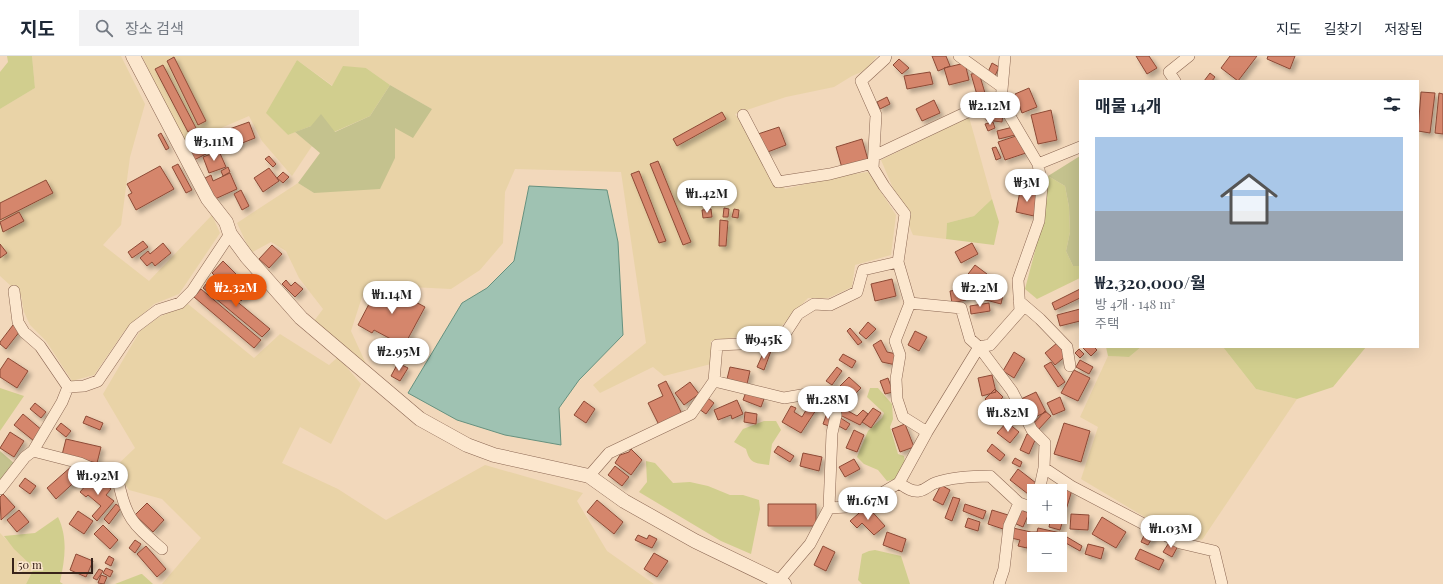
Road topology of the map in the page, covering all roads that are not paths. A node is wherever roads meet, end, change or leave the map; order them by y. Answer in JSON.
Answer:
{"nodes":[{"id":1,"x":133,"y":56,"type":"edge"},
{"id":2,"x":886,"y":56,"type":"edge"},
{"id":3,"x":959,"y":56,"type":"edge"},
{"id":4,"x":1005,"y":56,"type":"edge"},
{"id":5,"x":1189,"y":56,"type":"edge"},
{"id":6,"x":1174,"y":80,"type":"edge"},
{"id":7,"x":1002,"y":87,"type":"junction"},
{"id":8,"x":1001,"y":101,"type":"junction"},
{"id":9,"x":743,"y":115,"type":"dead end"},
{"id":10,"x":1079,"y":147,"type":"edge"},
{"id":11,"x":874,"y":159,"type":"junction"},
{"id":12,"x":1038,"y":164,"type":"junction"},
{"id":13,"x":230,"y":234,"type":"junction"},
{"id":14,"x":898,"y":262,"type":"junction"},
{"id":15,"x":14,"y":292,"type":"dead end"},
{"id":16,"x":1019,"y":301,"type":"junction"},
{"id":17,"x":910,"y":303,"type":"junction"},
{"id":18,"x":979,"y":347,"type":"junction"},
{"id":19,"x":1070,"y":366,"type":"dead end"},
{"id":20,"x":714,"y":381,"type":"junction"},
{"id":21,"x":68,"y":387,"type":"junction"},
{"id":22,"x":927,"y":432,"type":"junction"},
{"id":23,"x":33,"y":451,"type":"junction"},
{"id":24,"x":1044,"y":468,"type":"junction"},
{"id":25,"x":589,"y":476,"type":"junction"},
{"id":26,"x":899,"y":483,"type":"junction"},
{"id":27,"x":1041,"y":484,"type":"edge"},
{"id":28,"x":0,"y":489,"type":"edge"},
{"id":29,"x":1019,"y":503,"type":"junction"},
{"id":30,"x":1027,"y":506,"type":"edge"},
{"id":31,"x":829,"y":508,"type":"junction"},
{"id":32,"x":162,"y":549,"type":"dead end"},
{"id":33,"x":780,"y":583,"type":"edge"},
{"id":34,"x":999,"y":584,"type":"edge"},
{"id":35,"x":1222,"y":584,"type":"edge"}],
"edges":[{"from":1,"to":13,"type":"street"},
{"from":2,"to":11,"type":"street"},
{"from":3,"to":7,"type":"street"},
{"from":4,"to":7,"type":"street"},
{"from":5,"to":6,"type":"street"},
{"from":7,"to":8,"type":"street"},
{"from":8,"to":11,"type":"street"},
{"from":8,"to":12,"type":"street"},
{"from":9,"to":11,"type":"street"},
{"from":10,"to":12,"type":"street"},
{"from":11,"to":14,"type":"street"},
{"from":12,"to":16,"type":"street"},
{"from":13,"to":21,"type":"street"},
{"from":13,"to":25,"type":"street"},
{"from":14,"to":17,"type":"street"},
{"from":14,"to":20,"type":"street"},
{"from":15,"to":21,"type":"street"},
{"from":16,"to":18,"type":"street"},
{"from":16,"to":19,"type":"street"},
{"from":17,"to":18,"type":"street"},
{"from":17,"to":22,"type":"street"},
{"from":18,"to":22,"type":"street"},
{"from":18,"to":24,"type":"street"},
{"from":20,"to":25,"type":"street"},
{"from":20,"to":31,"type":"street"},
{"from":21,"to":23,"type":"street"},
{"from":22,"to":26,"type":"street"},
{"from":23,"to":28,"type":"street"},
{"from":23,"to":32,"type":"street"},
{"from":24,"to":27,"type":"street"},
{"from":24,"to":35,"type":"street"},
{"from":25,"to":33,"type":"street"},
{"from":26,"to":29,"type":"street"},
{"from":26,"to":31,"type":"street"},
{"from":29,"to":30,"type":"street"},
{"from":29,"to":34,"type":"street"},
{"from":31,"to":33,"type":"street"}]}
